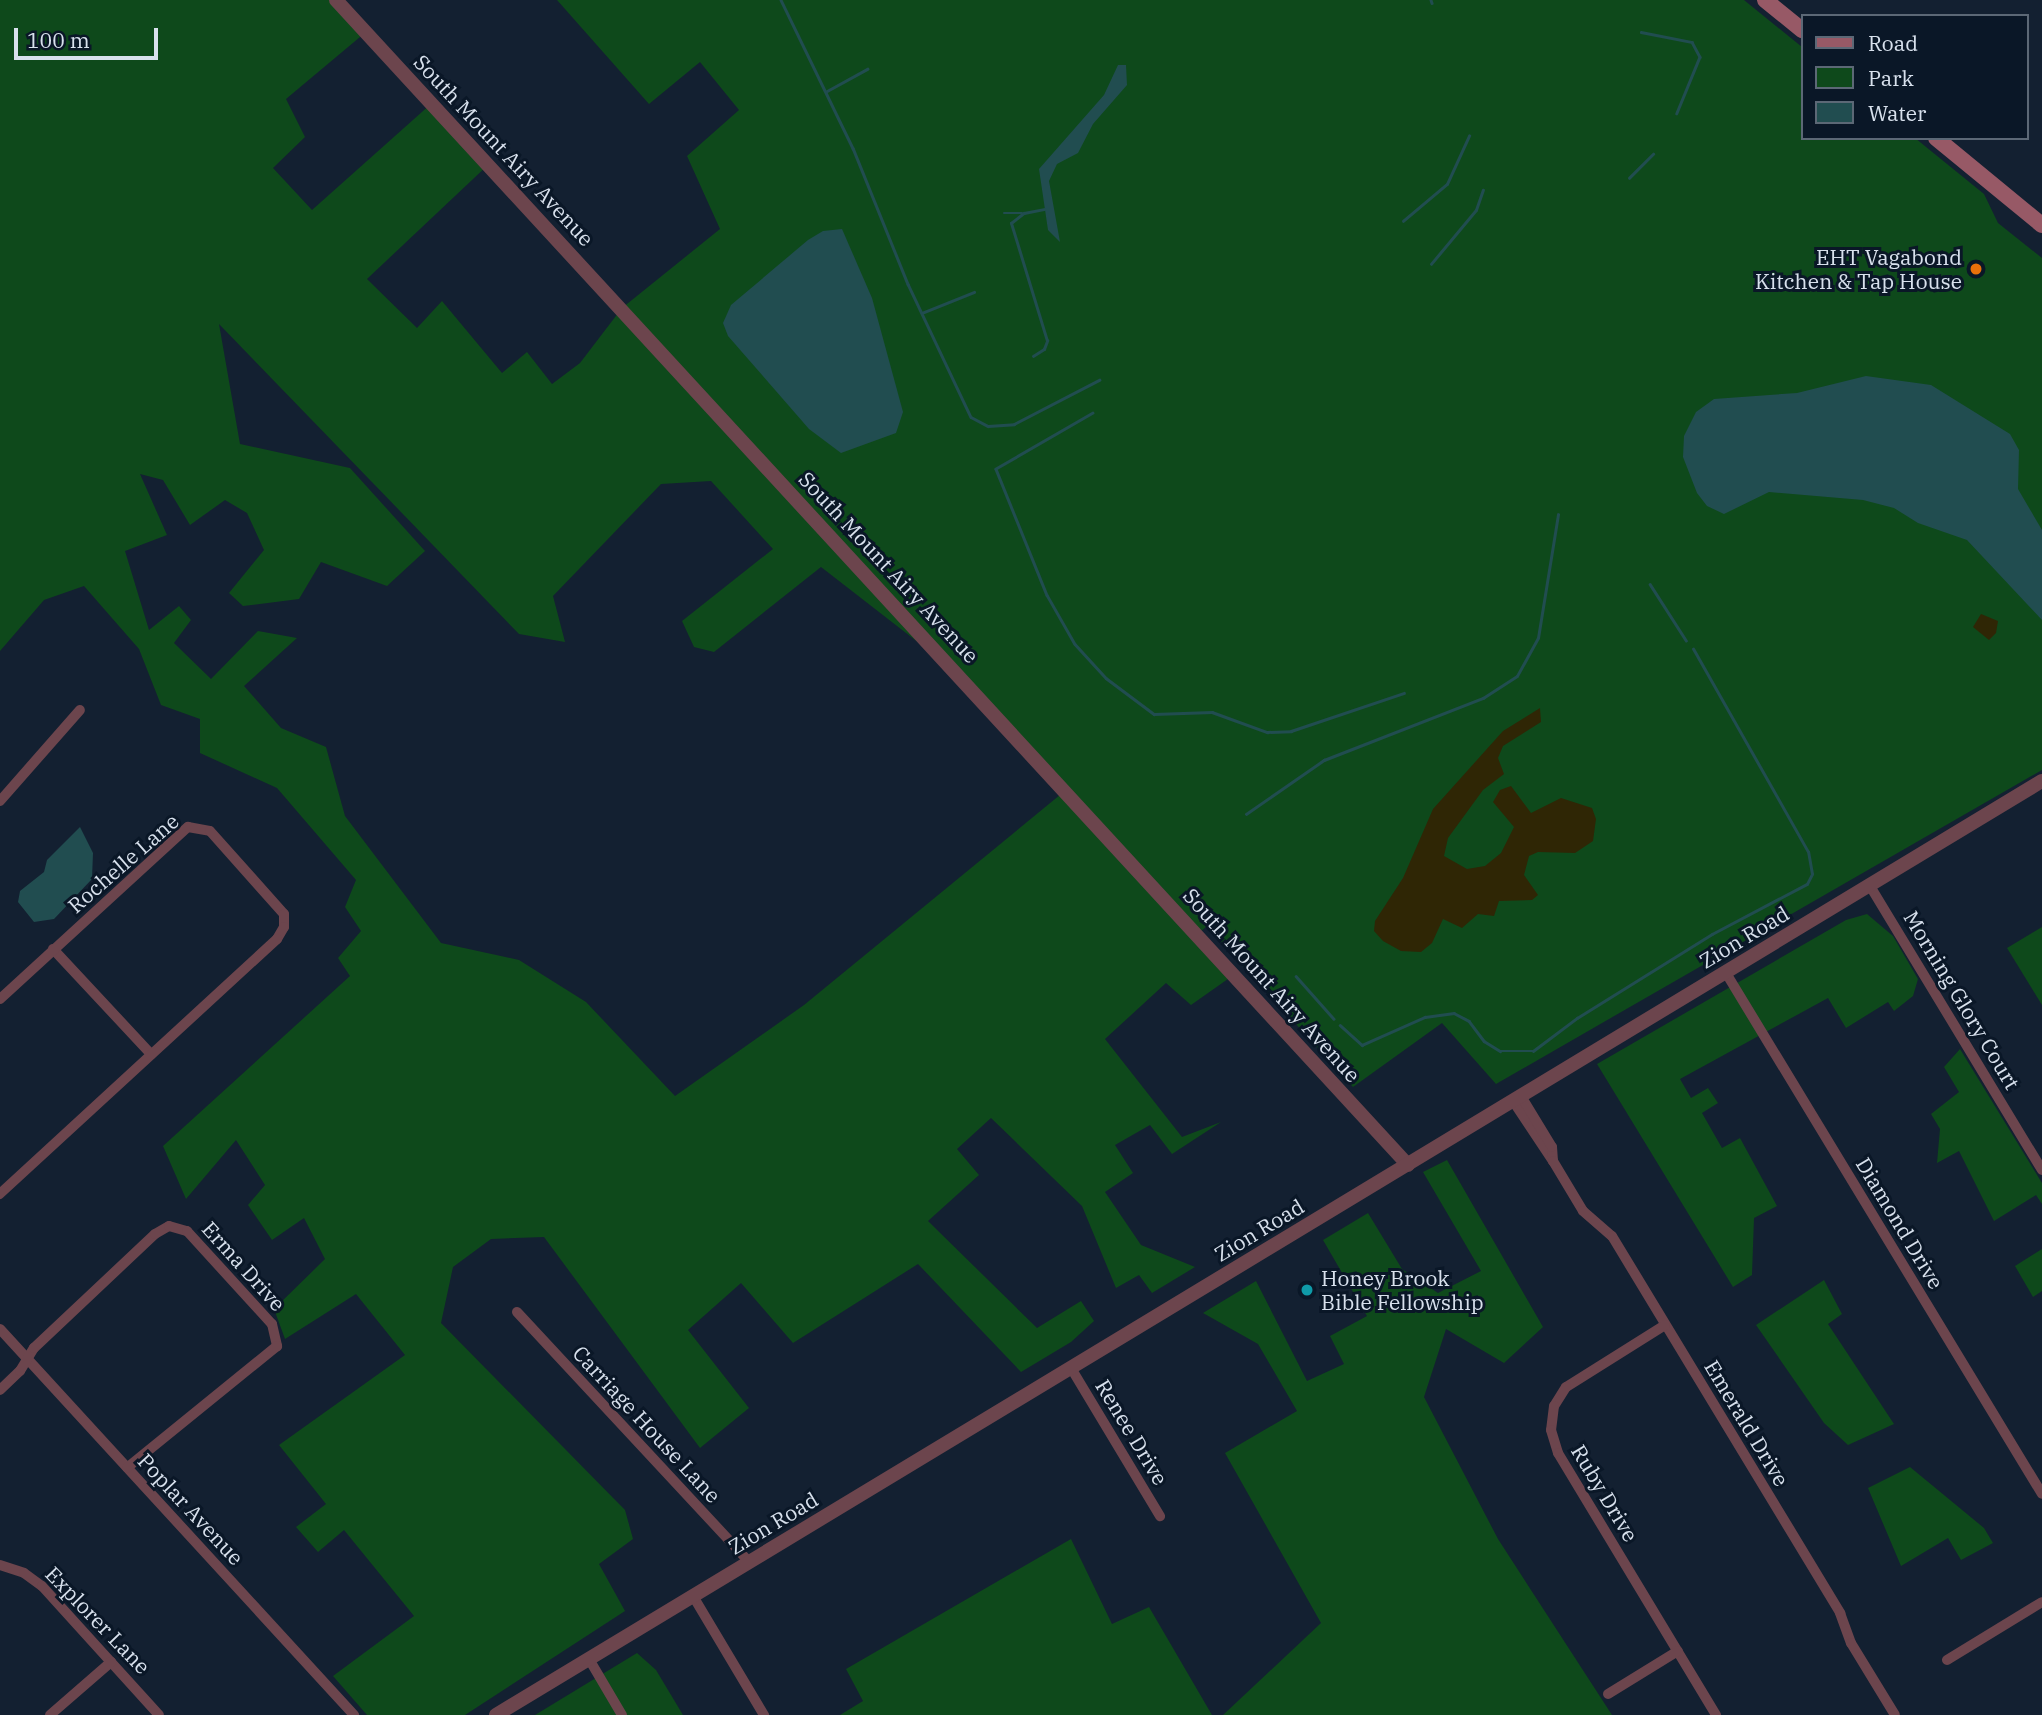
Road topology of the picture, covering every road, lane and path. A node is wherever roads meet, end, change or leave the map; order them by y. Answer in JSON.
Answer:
{"nodes":[{"id":1,"x":335,"y":0,"type":"edge"},
{"id":2,"x":1765,"y":0,"type":"edge"},
{"id":3,"x":1800,"y":28,"type":"edge"},
{"id":4,"x":1938,"y":140,"type":"edge"},
{"id":5,"x":2042,"y":225,"type":"edge"},
{"id":6,"x":80,"y":710,"type":"dead end"},
{"id":7,"x":2042,"y":781,"type":"edge"},
{"id":8,"x":0,"y":801,"type":"edge"},
{"id":9,"x":1870,"y":886,"type":"junction"},
{"id":10,"x":53,"y":949,"type":"junction"},
{"id":11,"x":1726,"y":973,"type":"junction"},
{"id":12,"x":0,"y":999,"type":"edge"},
{"id":13,"x":151,"y":1054,"type":"junction"},
{"id":14,"x":1517,"y":1099,"type":"junction"},
{"id":15,"x":1408,"y":1165,"type":"junction"},
{"id":16,"x":2042,"y":1170,"type":"edge"},
{"id":17,"x":0,"y":1194,"type":"edge"},
{"id":18,"x":517,"y":1312,"type":"dead end"},
{"id":19,"x":1665,"y":1325,"type":"junction"},
{"id":20,"x":0,"y":1329,"type":"edge"},
{"id":21,"x":27,"y":1359,"type":"junction"},
{"id":22,"x":1071,"y":1368,"type":"junction"},
{"id":23,"x":0,"y":1390,"type":"edge"},
{"id":24,"x":127,"y":1468,"type":"junction"},
{"id":25,"x":2042,"y":1494,"type":"edge"},
{"id":26,"x":1160,"y":1516,"type":"dead end"},
{"id":27,"x":749,"y":1562,"type":"junction"},
{"id":28,"x":0,"y":1565,"type":"edge"},
{"id":29,"x":692,"y":1596,"type":"junction"},
{"id":30,"x":2042,"y":1602,"type":"edge"},
{"id":31,"x":1678,"y":1651,"type":"junction"},
{"id":32,"x":589,"y":1659,"type":"junction"},
{"id":33,"x":1947,"y":1660,"type":"dead end"},
{"id":34,"x":111,"y":1662,"type":"junction"},
{"id":35,"x":1608,"y":1694,"type":"dead end"},
{"id":36,"x":50,"y":1715,"type":"edge"},
{"id":37,"x":159,"y":1715,"type":"edge"},
{"id":38,"x":354,"y":1715,"type":"edge"},
{"id":39,"x":496,"y":1715,"type":"edge"},
{"id":40,"x":622,"y":1715,"type":"edge"},
{"id":41,"x":764,"y":1715,"type":"edge"},
{"id":42,"x":1716,"y":1715,"type":"edge"},
{"id":43,"x":1895,"y":1715,"type":"edge"}],
"edges":[{"from":1,"to":15,"type":"street","name":"South Mount Airy Avenue"},
{"from":2,"to":3,"type":"main road"},
{"from":4,"to":5,"type":"main road"},
{"from":6,"to":8,"type":"street"},
{"from":7,"to":9,"type":"street","name":"Zion Road"},
{"from":9,"to":11,"type":"street","name":"Zion Road"},
{"from":9,"to":16,"type":"street","name":"Morning Glory Court"},
{"from":10,"to":12,"type":"street","name":"Rochelle Lane"},
{"from":10,"to":13,"type":"street"},
{"from":10,"to":13,"type":"street","name":"Rochelle Lane"},
{"from":11,"to":14,"type":"street","name":"Zion Road"},
{"from":11,"to":25,"type":"street","name":"Diamond Drive"},
{"from":13,"to":17,"type":"street","name":"Rochelle Lane"},
{"from":14,"to":15,"type":"street","name":"Zion Road"},
{"from":14,"to":19,"type":"street","name":"Emerald Drive"},
{"from":15,"to":22,"type":"street","name":"Zion Road"},
{"from":18,"to":27,"type":"street","name":"Carriage House Lane"},
{"from":19,"to":31,"type":"street","name":"Ruby Drive"},
{"from":19,"to":43,"type":"street","name":"Emerald Drive"},
{"from":20,"to":21,"type":"street","name":"Poplar Avenue"},
{"from":21,"to":23,"type":"street"},
{"from":21,"to":24,"type":"street","name":"Poplar Avenue"},
{"from":21,"to":24,"type":"street","name":"Erma Drive"},
{"from":22,"to":26,"type":"street","name":"Renee Drive"},
{"from":22,"to":27,"type":"street","name":"Zion Road"},
{"from":24,"to":38,"type":"street","name":"Poplar Avenue"},
{"from":27,"to":29,"type":"street","name":"Zion Road"},
{"from":28,"to":34,"type":"street","name":"Explorer Lane"},
{"from":29,"to":32,"type":"street","name":"Zion Road"},
{"from":29,"to":41,"type":"street"},
{"from":30,"to":33,"type":"street"},
{"from":31,"to":35,"type":"street"},
{"from":31,"to":42,"type":"street","name":"Ruby Drive"},
{"from":32,"to":39,"type":"street","name":"Zion Road"},
{"from":32,"to":40,"type":"street"},
{"from":34,"to":36,"type":"street"},
{"from":34,"to":37,"type":"street","name":"Explorer Lane"}]}
